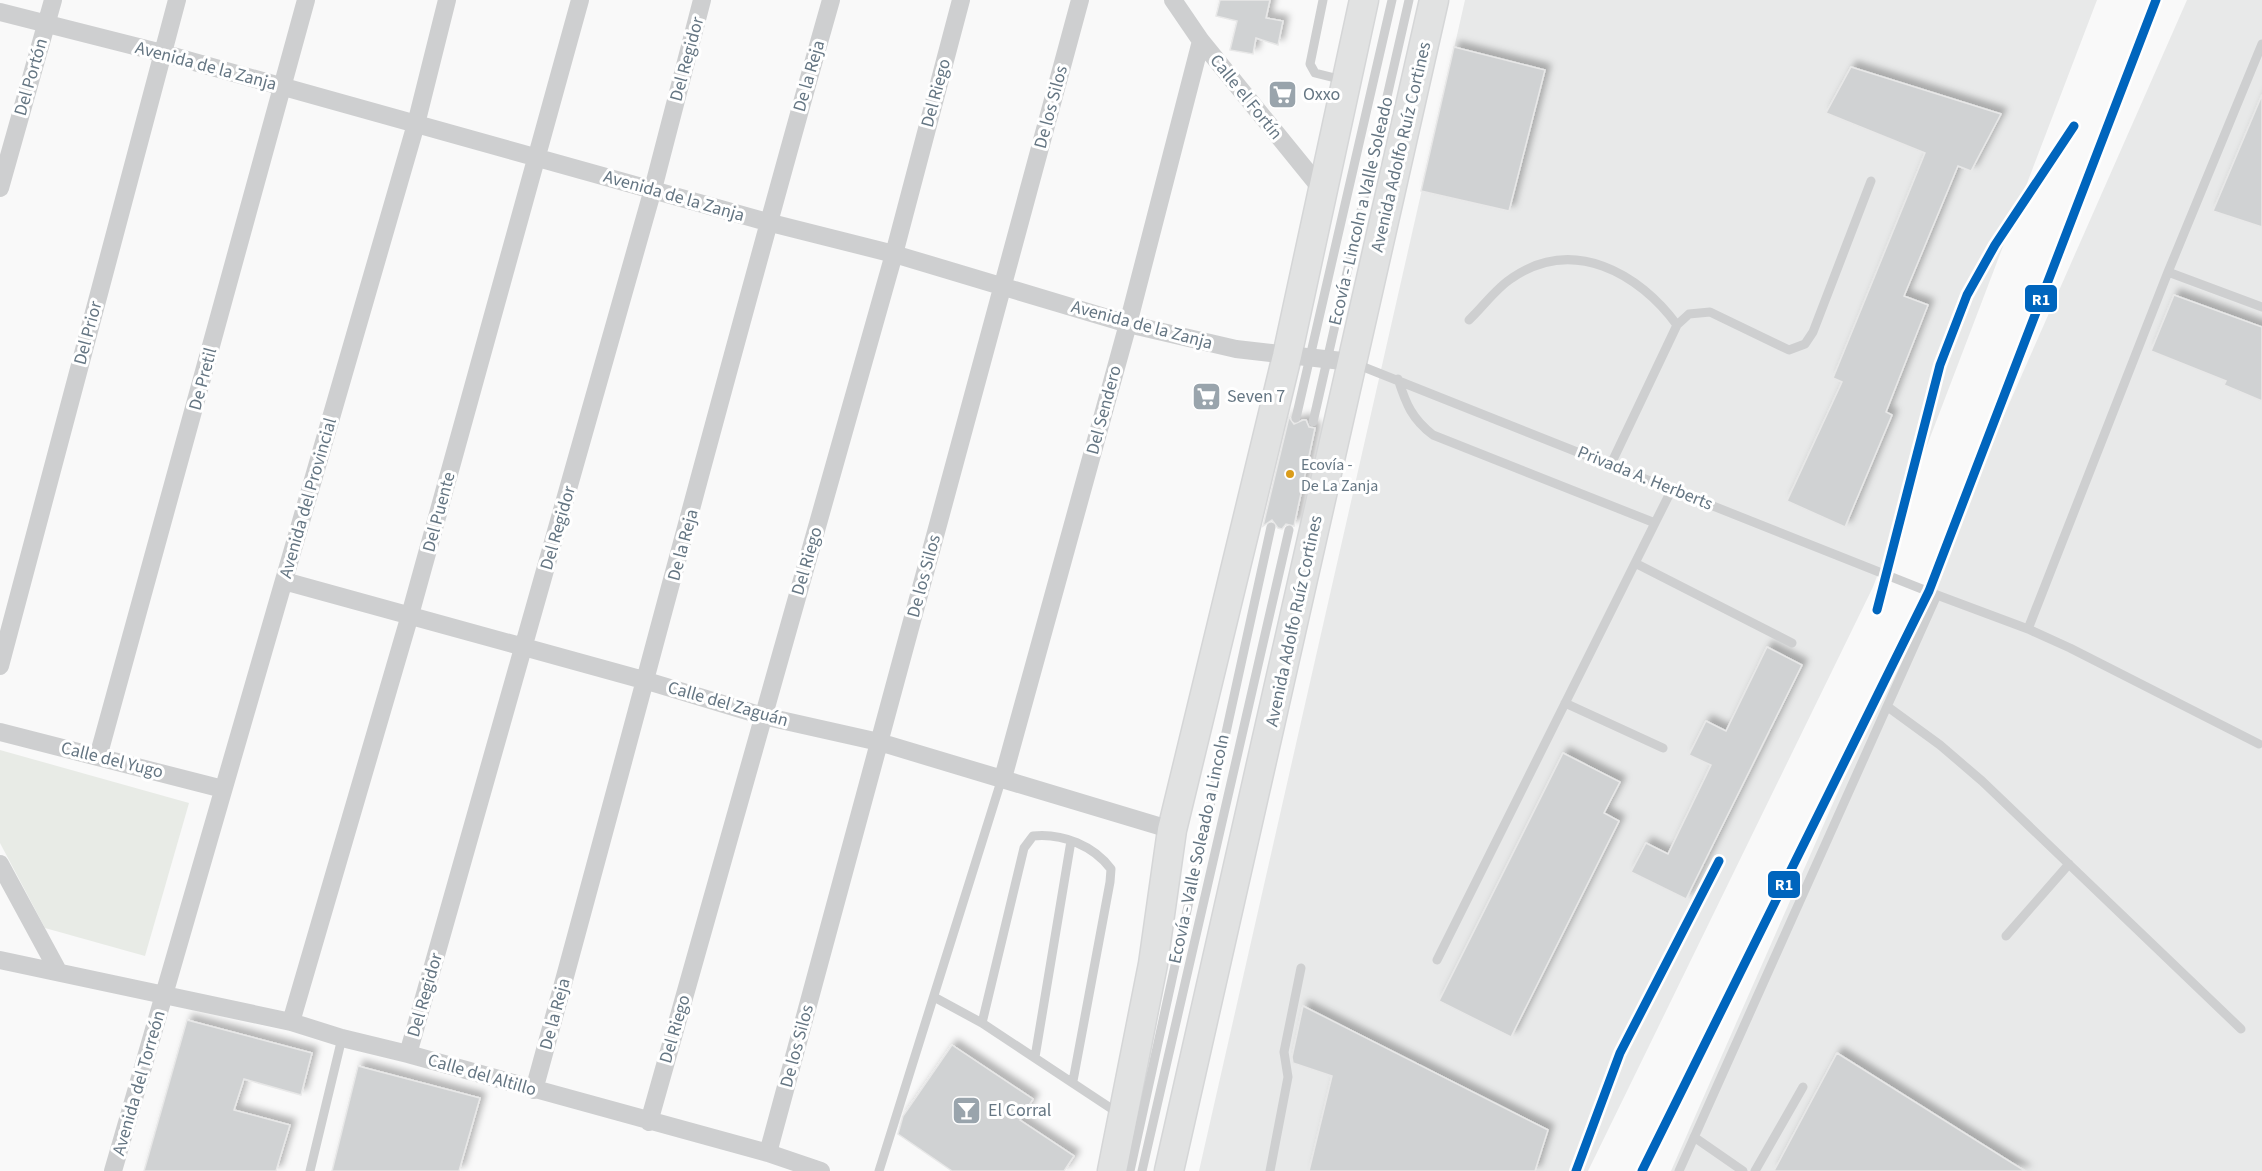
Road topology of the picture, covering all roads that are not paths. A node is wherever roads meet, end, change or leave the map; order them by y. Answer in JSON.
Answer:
{"nodes":[{"id":1,"x":53,"y":0,"type":"edge"},
{"id":2,"x":177,"y":0,"type":"edge"},
{"id":3,"x":306,"y":0,"type":"edge"},
{"id":4,"x":447,"y":0,"type":"edge"},
{"id":5,"x":580,"y":0,"type":"edge"},
{"id":6,"x":702,"y":0,"type":"edge"},
{"id":7,"x":831,"y":0,"type":"edge"},
{"id":8,"x":961,"y":0,"type":"edge"},
{"id":9,"x":1080,"y":0,"type":"edge"},
{"id":10,"x":1173,"y":0,"type":"edge"},
{"id":11,"x":1323,"y":0,"type":"edge"},
{"id":12,"x":1364,"y":0,"type":"edge"},
{"id":13,"x":1392,"y":0,"type":"edge"},
{"id":14,"x":1409,"y":0,"type":"edge"},
{"id":15,"x":1434,"y":0,"type":"edge"},
{"id":16,"x":0,"y":12,"type":"edge"},
{"id":17,"x":46,"y":25,"type":"junction"},
{"id":18,"x":1201,"y":41,"type":"junction"},
{"id":19,"x":2262,"y":44,"type":"edge"},
{"id":20,"x":162,"y":53,"type":"junction"},
{"id":21,"x":1347,"y":81,"type":"junction"},
{"id":22,"x":283,"y":87,"type":"junction"},
{"id":23,"x":416,"y":124,"type":"junction"},
{"id":24,"x":536,"y":157,"type":"junction"},
{"id":25,"x":1871,"y":181,"type":"dead end"},
{"id":26,"x":0,"y":188,"type":"edge"},
{"id":27,"x":653,"y":189,"type":"junction"},
{"id":28,"x":1323,"y":191,"type":"junction"},
{"id":29,"x":767,"y":222,"type":"junction"},
{"id":30,"x":894,"y":254,"type":"junction"},
{"id":31,"x":2168,"y":272,"type":"junction"},
{"id":32,"x":1003,"y":287,"type":"junction"},
{"id":33,"x":2262,"y":307,"type":"edge"},
{"id":34,"x":1469,"y":320,"type":"dead end"},
{"id":35,"x":1128,"y":324,"type":"junction"},
{"id":36,"x":1677,"y":325,"type":"junction"},
{"id":37,"x":1319,"y":359,"type":"junction"},
{"id":38,"x":1398,"y":379,"type":"junction"},
{"id":39,"x":1296,"y":418,"type":"dead end"},
{"id":40,"x":1313,"y":422,"type":"dead end"},
{"id":41,"x":1611,"y":464,"type":"junction"},
{"id":42,"x":1672,"y":489,"type":"junction"},
{"id":43,"x":1655,"y":523,"type":"junction"},
{"id":44,"x":1270,"y":527,"type":"dead end"},
{"id":45,"x":1288,"y":530,"type":"dead end"},
{"id":46,"x":1635,"y":563,"type":"junction"},
{"id":47,"x":284,"y":581,"type":"junction"},
{"id":48,"x":1937,"y":595,"type":"junction"},
{"id":49,"x":410,"y":615,"type":"junction"},
{"id":50,"x":2028,"y":629,"type":"junction"},
{"id":51,"x":1792,"y":644,"type":"dead end"},
{"id":52,"x":525,"y":647,"type":"junction"},
{"id":53,"x":0,"y":666,"type":"edge"},
{"id":54,"x":647,"y":681,"type":"junction"},
{"id":55,"x":1565,"y":703,"type":"junction"},
{"id":56,"x":1888,"y":707,"type":"junction"},
{"id":57,"x":763,"y":716,"type":"junction"},
{"id":58,"x":0,"y":732,"type":"edge"},
{"id":59,"x":879,"y":742,"type":"junction"},
{"id":60,"x":2259,"y":744,"type":"dead end"},
{"id":61,"x":1663,"y":748,"type":"dead end"},
{"id":62,"x":99,"y":757,"type":"junction"},
{"id":63,"x":1003,"y":778,"type":"junction"},
{"id":64,"x":223,"y":789,"type":"junction"},
{"id":65,"x":1172,"y":830,"type":"junction"},
{"id":66,"x":1071,"y":841,"type":"junction"},
{"id":67,"x":0,"y":864,"type":"edge"},
{"id":68,"x":2069,"y":864,"type":"junction"},
{"id":69,"x":2006,"y":936,"type":"dead end"},
{"id":70,"x":0,"y":960,"type":"edge"},
{"id":71,"x":1437,"y":960,"type":"dead end"},
{"id":72,"x":1301,"y":969,"type":"dead end"},
{"id":73,"x":58,"y":971,"type":"junction"},
{"id":74,"x":165,"y":994,"type":"junction"},
{"id":75,"x":934,"y":997,"type":"junction"},
{"id":76,"x":291,"y":1022,"type":"junction"},
{"id":77,"x":982,"y":1023,"type":"junction"},
{"id":78,"x":2241,"y":1029,"type":"dead end"},
{"id":79,"x":342,"y":1038,"type":"junction"},
{"id":80,"x":408,"y":1054,"type":"junction"},
{"id":81,"x":1035,"y":1057,"type":"junction"},
{"id":82,"x":1073,"y":1081,"type":"junction"},
{"id":83,"x":1803,"y":1088,"type":"dead end"},
{"id":84,"x":534,"y":1090,"type":"junction"},
{"id":85,"x":1123,"y":1116,"type":"junction"},
{"id":86,"x":649,"y":1122,"type":"junction"},
{"id":87,"x":1694,"y":1137,"type":"junction"},
{"id":88,"x":768,"y":1153,"type":"junction"},
{"id":89,"x":113,"y":1171,"type":"edge"},
{"id":90,"x":310,"y":1171,"type":"edge"},
{"id":91,"x":821,"y":1171,"type":"edge"},
{"id":92,"x":879,"y":1171,"type":"edge"},
{"id":93,"x":1112,"y":1171,"type":"edge"},
{"id":94,"x":1130,"y":1171,"type":"edge"},
{"id":95,"x":1142,"y":1171,"type":"edge"},
{"id":96,"x":1169,"y":1171,"type":"edge"},
{"id":97,"x":1270,"y":1171,"type":"edge"},
{"id":98,"x":1679,"y":1171,"type":"edge"},
{"id":99,"x":1743,"y":1171,"type":"edge"},
{"id":100,"x":1755,"y":1171,"type":"edge"}],
"edges":[{"from":1,"to":17,"type":"street","name":"Del Portón"},
{"from":2,"to":20,"type":"street","name":"Del Prior"},
{"from":3,"to":22,"type":"street","name":"De Pretil"},
{"from":4,"to":23,"type":"street","name":"Avenida del Provincial"},
{"from":5,"to":24,"type":"street","name":"Del Puente"},
{"from":6,"to":27,"type":"street","name":"Del Regidor"},
{"from":7,"to":29,"type":"street","name":"De la Reja"},
{"from":8,"to":30,"type":"street","name":"Del Riego"},
{"from":9,"to":32,"type":"street","name":"De los Silos"},
{"from":10,"to":18,"type":"street","name":"Calle el Fortín"},
{"from":11,"to":21,"type":"lane"},
{"from":12,"to":21,"type":"main road","name":"Avenida Adolfo Ruíz Cortines"},
{"from":13,"to":37,"type":"lane"},
{"from":14,"to":37,"type":"lane","name":"Ecovía - Lincoln a Valle Soleado"},
{"from":15,"to":37,"type":"main road","name":"Avenida Adolfo Ruíz Cortines"},
{"from":16,"to":17,"type":"street","name":"Avenida de la Zanja"},
{"from":17,"to":20,"type":"street","name":"Avenida de la Zanja"},
{"from":17,"to":26,"type":"street","name":"Del Portón"},
{"from":18,"to":28,"type":"street","name":"Calle el Fortín"},
{"from":18,"to":35,"type":"street","name":"Del Sendero"},
{"from":19,"to":31,"type":"lane"},
{"from":20,"to":22,"type":"street","name":"Avenida de la Zanja"},
{"from":20,"to":53,"type":"street","name":"Del Prior"},
{"from":21,"to":28,"type":"main road","name":"Avenida Adolfo Ruíz Cortines"},
{"from":22,"to":23,"type":"street","name":"Avenida de la Zanja"},
{"from":22,"to":62,"type":"street","name":"De Pretil"},
{"from":23,"to":24,"type":"street","name":"Avenida de la Zanja"},
{"from":23,"to":47,"type":"street","name":"Avenida del Provincial"},
{"from":24,"to":27,"type":"street","name":"Avenida de la Zanja"},
{"from":24,"to":49,"type":"street","name":"Del Puente"},
{"from":25,"to":36,"type":"lane"},
{"from":27,"to":29,"type":"street","name":"Avenida de la Zanja"},
{"from":27,"to":52,"type":"street","name":"Del Regidor"},
{"from":28,"to":37,"type":"main road","name":"Avenida Adolfo Ruíz Cortines"},
{"from":29,"to":30,"type":"street","name":"Avenida de la Zanja"},
{"from":29,"to":54,"type":"street","name":"De la Reja"},
{"from":30,"to":32,"type":"street","name":"Avenida de la Zanja"},
{"from":30,"to":57,"type":"street","name":"Del Riego"},
{"from":31,"to":33,"type":"lane"},
{"from":31,"to":50,"type":"lane"},
{"from":32,"to":35,"type":"street","name":"Avenida de la Zanja"},
{"from":32,"to":59,"type":"street","name":"De los Silos"},
{"from":34,"to":36,"type":"lane"},
{"from":35,"to":37,"type":"street","name":"Avenida de la Zanja"},
{"from":35,"to":63,"type":"street","name":"Del Sendero"},
{"from":36,"to":41,"type":"lane"},
{"from":37,"to":38,"type":"lane","name":"Privada A. Herberts"},
{"from":37,"to":39,"type":"lane"},
{"from":37,"to":40,"type":"lane","name":"Ecovía - Lincoln a Valle Soleado"},
{"from":37,"to":65,"type":"main road","name":"Avenida Adolfo Ruíz Cortines"},
{"from":37,"to":96,"type":"main road","name":"Avenida Adolfo Ruíz Cortines"},
{"from":38,"to":41,"type":"lane","name":"Privada A. Herberts"},
{"from":38,"to":43,"type":"lane"},
{"from":41,"to":42,"type":"lane","name":"Privada A. Herberts"},
{"from":42,"to":43,"type":"lane"},
{"from":42,"to":48,"type":"lane","name":"Privada A. Herberts"},
{"from":43,"to":46,"type":"lane"},
{"from":44,"to":94,"type":"lane","name":"Ecovía - Valle Soleado a Lincoln"},
{"from":45,"to":95,"type":"lane"},
{"from":46,"to":51,"type":"lane"},
{"from":46,"to":55,"type":"lane"},
{"from":47,"to":49,"type":"street","name":"Calle del Zaguán"},
{"from":47,"to":64,"type":"street","name":"Avenida del Provincial"},
{"from":48,"to":50,"type":"lane","name":"Privada A. Herberts"},
{"from":48,"to":56,"type":"lane"},
{"from":49,"to":52,"type":"street","name":"Calle del Zaguán"},
{"from":49,"to":76,"type":"street","name":"Del Puente"},
{"from":50,"to":60,"type":"lane","name":"Privada A. Herberts"},
{"from":52,"to":54,"type":"street","name":"Calle del Zaguán"},
{"from":52,"to":80,"type":"street","name":"Del Regidor"},
{"from":54,"to":57,"type":"street","name":"Calle del Zaguán"},
{"from":54,"to":84,"type":"street","name":"De la Reja"},
{"from":55,"to":61,"type":"lane"},
{"from":55,"to":71,"type":"lane"},
{"from":56,"to":68,"type":"lane"},
{"from":56,"to":87,"type":"lane"},
{"from":57,"to":59,"type":"street","name":"Calle del Zaguán"},
{"from":57,"to":86,"type":"street","name":"Del Riego"},
{"from":58,"to":62,"type":"street","name":"Calle del Yugo"},
{"from":59,"to":63,"type":"street","name":"Calle del Zaguán"},
{"from":59,"to":88,"type":"street","name":"De los Silos"},
{"from":62,"to":64,"type":"street","name":"Calle del Yugo"},
{"from":63,"to":65,"type":"street","name":"Calle del Zaguán"},
{"from":63,"to":75,"type":"lane"},
{"from":64,"to":74,"type":"street","name":"Avenida del Provincial"},
{"from":65,"to":85,"type":"main road","name":"Avenida Adolfo Ruíz Cortines"},
{"from":66,"to":77,"type":"lane"},
{"from":66,"to":81,"type":"lane"},
{"from":66,"to":82,"type":"lane"},
{"from":67,"to":73,"type":"street"},
{"from":68,"to":69,"type":"lane"},
{"from":68,"to":78,"type":"lane"},
{"from":70,"to":73,"type":"street","name":"Calle del Altillo"},
{"from":72,"to":97,"type":"lane"},
{"from":73,"to":74,"type":"street","name":"Calle del Altillo"},
{"from":74,"to":76,"type":"street","name":"Calle del Altillo"},
{"from":74,"to":89,"type":"street","name":"Avenida del Torreón"},
{"from":75,"to":77,"type":"lane"},
{"from":75,"to":92,"type":"lane"},
{"from":76,"to":79,"type":"street","name":"Calle del Altillo"},
{"from":77,"to":81,"type":"lane"},
{"from":79,"to":80,"type":"street","name":"Calle del Altillo"},
{"from":79,"to":90,"type":"lane"},
{"from":80,"to":84,"type":"street","name":"Calle del Altillo"},
{"from":81,"to":82,"type":"lane"},
{"from":82,"to":85,"type":"lane"},
{"from":83,"to":100,"type":"lane"},
{"from":84,"to":86,"type":"street","name":"Calle del Altillo"},
{"from":85,"to":93,"type":"main road","name":"Avenida Adolfo Ruíz Cortines"},
{"from":86,"to":88,"type":"street","name":"Calle del Altillo"},
{"from":87,"to":98,"type":"lane"},
{"from":87,"to":99,"type":"lane"},
{"from":88,"to":91,"type":"street","name":"Calle del Altillo"}]}
